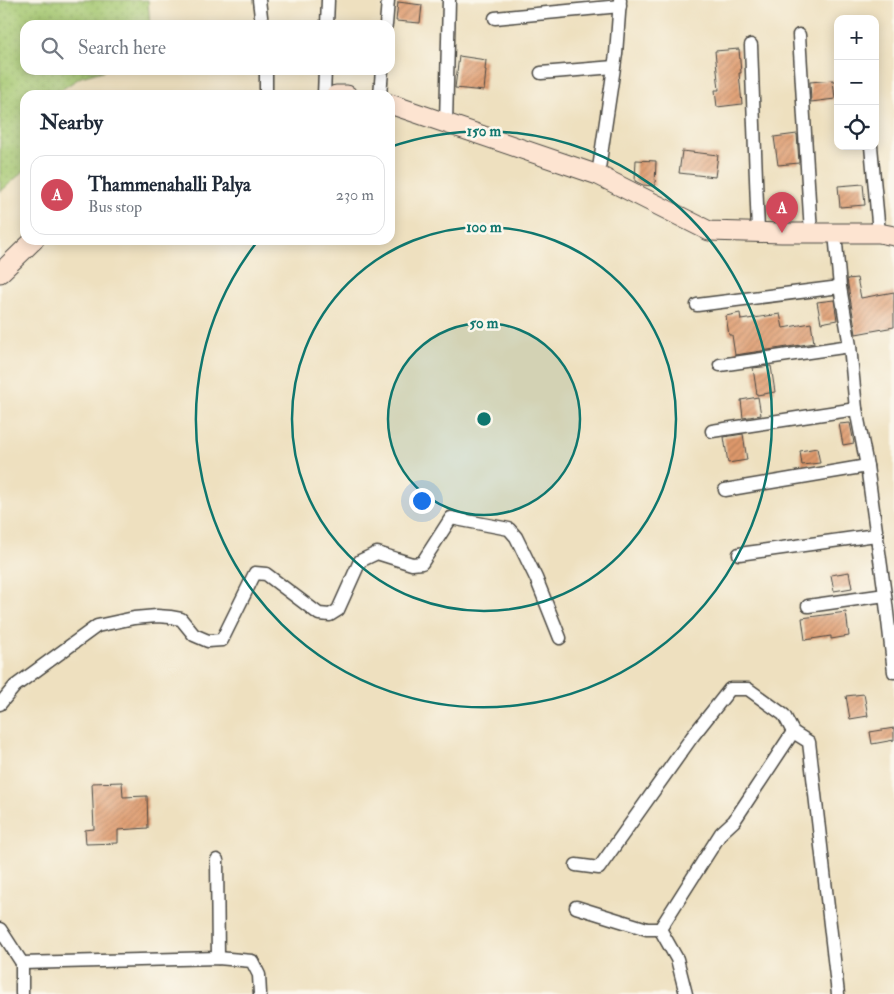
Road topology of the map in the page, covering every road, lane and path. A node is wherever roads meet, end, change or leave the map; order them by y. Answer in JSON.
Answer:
{"nodes":[{"id":1,"x":259,"y":0,"type":"edge"},
{"id":2,"x":328,"y":0,"type":"edge"},
{"id":3,"x":388,"y":0,"type":"edge"},
{"id":4,"x":449,"y":0,"type":"edge"},
{"id":5,"x":620,"y":3,"type":"edge"},
{"id":6,"x":495,"y":18,"type":"dead end"},
{"id":7,"x":261,"y":20,"type":"edge"},
{"id":8,"x":327,"y":20,"type":"edge"},
{"id":9,"x":386,"y":20,"type":"edge"},
{"id":10,"x":799,"y":35,"type":"dead end"},
{"id":11,"x":751,"y":45,"type":"dead end"},
{"id":12,"x":614,"y":67,"type":"junction"},
{"id":13,"x":541,"y":72,"type":"dead end"},
{"id":14,"x":266,"y":75,"type":"edge"},
{"id":15,"x":325,"y":75,"type":"edge"},
{"id":16,"x":382,"y":75,"type":"edge"},
{"id":17,"x":266,"y":90,"type":"edge"},
{"id":18,"x":324,"y":90,"type":"edge"},
{"id":19,"x":380,"y":90,"type":"edge"},
{"id":20,"x":395,"y":106,"type":"edge"},
{"id":21,"x":446,"y":123,"type":"junction"},
{"id":22,"x":872,"y":150,"type":"edge"},
{"id":23,"x":598,"y":176,"type":"junction"},
{"id":24,"x":758,"y":232,"type":"junction"},
{"id":25,"x":811,"y":233,"type":"junction"},
{"id":26,"x":835,"y":233,"type":"junction"},
{"id":27,"x":886,"y":234,"type":"edge"},
{"id":28,"x":29,"y":245,"type":"edge"},
{"id":29,"x":0,"y":273,"type":"edge"},
{"id":30,"x":840,"y":287,"type":"junction"},
{"id":31,"x":697,"y":306,"type":"dead end"},
{"id":32,"x":850,"y":346,"type":"junction"},
{"id":33,"x":720,"y":365,"type":"dead end"},
{"id":34,"x":856,"y":409,"type":"junction"},
{"id":35,"x":712,"y":432,"type":"dead end"},
{"id":36,"x":866,"y":466,"type":"junction"},
{"id":37,"x":725,"y":490,"type":"dead end"},
{"id":38,"x":876,"y":535,"type":"junction"},
{"id":39,"x":739,"y":554,"type":"dead end"},
{"id":40,"x":885,"y":595,"type":"junction"},
{"id":41,"x":808,"y":606,"type":"dead end"},
{"id":42,"x":560,"y":638,"type":"dead end"},
{"id":43,"x":894,"y":672,"type":"edge"},
{"id":44,"x":0,"y":704,"type":"edge"},
{"id":45,"x":793,"y":732,"type":"junction"},
{"id":46,"x":217,"y":860,"type":"dead end"},
{"id":47,"x":576,"y":864,"type":"dead end"},
{"id":48,"x":576,"y":907,"type":"dead end"},
{"id":49,"x":0,"y":928,"type":"edge"},
{"id":50,"x":660,"y":929,"type":"junction"},
{"id":51,"x":218,"y":958,"type":"junction"},
{"id":52,"x":22,"y":963,"type":"junction"},
{"id":53,"x":22,"y":994,"type":"edge"},
{"id":54,"x":260,"y":994,"type":"edge"},
{"id":55,"x":686,"y":994,"type":"edge"},
{"id":56,"x":838,"y":994,"type":"edge"}],
"edges":[{"from":1,"to":7,"type":"street"},
{"from":2,"to":8,"type":"street"},
{"from":3,"to":9,"type":"street"},
{"from":4,"to":21,"type":"street"},
{"from":5,"to":6,"type":"street"},
{"from":5,"to":12,"type":"street"},
{"from":10,"to":25,"type":"street"},
{"from":11,"to":24,"type":"street"},
{"from":12,"to":13,"type":"street"},
{"from":12,"to":23,"type":"street"},
{"from":14,"to":17,"type":"street"},
{"from":15,"to":18,"type":"street"},
{"from":16,"to":19,"type":"street"},
{"from":20,"to":21,"type":"street"},
{"from":21,"to":23,"type":"street"},
{"from":22,"to":27,"type":"street"},
{"from":23,"to":24,"type":"street"},
{"from":24,"to":25,"type":"street"},
{"from":25,"to":26,"type":"street"},
{"from":26,"to":27,"type":"street"},
{"from":26,"to":30,"type":"street"},
{"from":28,"to":29,"type":"street"},
{"from":30,"to":31,"type":"street"},
{"from":30,"to":32,"type":"street"},
{"from":32,"to":33,"type":"street"},
{"from":32,"to":34,"type":"street"},
{"from":34,"to":35,"type":"street"},
{"from":34,"to":36,"type":"street"},
{"from":36,"to":37,"type":"street"},
{"from":36,"to":38,"type":"street"},
{"from":38,"to":39,"type":"street"},
{"from":38,"to":40,"type":"street"},
{"from":40,"to":41,"type":"street"},
{"from":40,"to":43,"type":"street"},
{"from":42,"to":44,"type":"street"},
{"from":45,"to":47,"type":"street"},
{"from":45,"to":50,"type":"street"},
{"from":45,"to":56,"type":"street"},
{"from":46,"to":51,"type":"street"},
{"from":48,"to":50,"type":"street"},
{"from":49,"to":52,"type":"street"},
{"from":50,"to":55,"type":"street"},
{"from":51,"to":52,"type":"street"},
{"from":51,"to":54,"type":"street"},
{"from":52,"to":53,"type":"street"}]}
